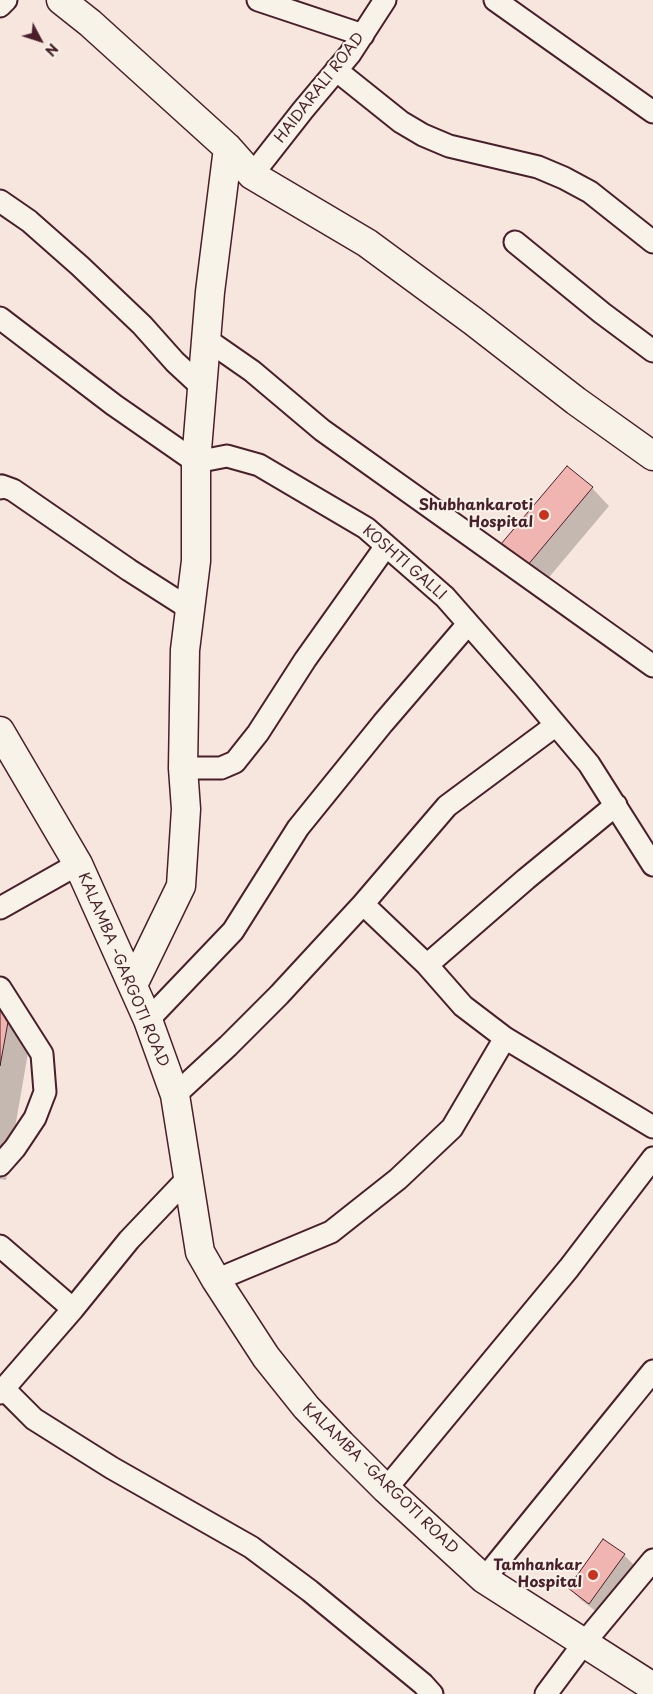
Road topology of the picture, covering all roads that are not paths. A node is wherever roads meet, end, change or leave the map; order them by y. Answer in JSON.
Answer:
{"nodes":[{"id":1,"x":6,"y":0,"type":"edge"},
{"id":2,"x":61,"y":0,"type":"edge"},
{"id":3,"x":258,"y":0,"type":"edge"},
{"id":4,"x":385,"y":0,"type":"edge"},
{"id":5,"x":495,"y":0,"type":"edge"},
{"id":6,"x":0,"y":6,"type":"edge"},
{"id":7,"x":363,"y":35,"type":"junction"},
{"id":8,"x":336,"y":70,"type":"junction"},
{"id":9,"x":653,"y":112,"type":"edge"},
{"id":10,"x":228,"y":148,"type":"junction"},
{"id":11,"x":252,"y":175,"type":"junction"},
{"id":12,"x":0,"y":200,"type":"edge"},
{"id":13,"x":515,"y":242,"type":"dead end"},
{"id":14,"x":653,"y":242,"type":"edge"},
{"id":15,"x":0,"y":318,"type":"edge"},
{"id":16,"x":206,"y":339,"type":"junction"},
{"id":17,"x":653,"y":351,"type":"edge"},
{"id":18,"x":202,"y":387,"type":"junction"},
{"id":19,"x":652,"y":454,"type":"edge"},
{"id":20,"x":196,"y":462,"type":"junction"},
{"id":21,"x":0,"y":488,"type":"edge"},
{"id":22,"x":386,"y":546,"type":"junction"},
{"id":23,"x":190,"y":608,"type":"junction"},
{"id":24,"x":468,"y":624,"type":"junction"},
{"id":25,"x":653,"y":666,"type":"edge"},
{"id":26,"x":556,"y":725,"type":"junction"},
{"id":27,"x":0,"y":731,"type":"edge"},
{"id":28,"x":183,"y":768,"type":"junction"},
{"id":29,"x":616,"y":805,"type":"junction"},
{"id":30,"x":653,"y":862,"type":"edge"},
{"id":31,"x":78,"y":864,"type":"junction"},
{"id":32,"x":363,"y":904,"type":"junction"},
{"id":33,"x":0,"y":908,"type":"edge"},
{"id":34,"x":427,"y":965,"type":"junction"},
{"id":35,"x":133,"y":986,"type":"junction"},
{"id":36,"x":0,"y":988,"type":"edge"},
{"id":37,"x":148,"y":1020,"type":"junction"},
{"id":38,"x":505,"y":1038,"type":"junction"},
{"id":39,"x":175,"y":1094,"type":"junction"},
{"id":40,"x":653,"y":1127,"type":"edge"},
{"id":41,"x":653,"y":1158,"type":"edge"},
{"id":42,"x":0,"y":1165,"type":"edge"},
{"id":43,"x":188,"y":1178,"type":"junction"},
{"id":44,"x":0,"y":1246,"type":"edge"},
{"id":45,"x":216,"y":1280,"type":"junction"},
{"id":46,"x":73,"y":1309,"type":"junction"},
{"id":47,"x":653,"y":1370,"type":"edge"},
{"id":48,"x":2,"y":1391,"type":"edge"},
{"id":49,"x":386,"y":1489,"type":"junction"},
{"id":50,"x":653,"y":1560,"type":"edge"},
{"id":51,"x":484,"y":1579,"type":"junction"},
{"id":52,"x":584,"y":1643,"type":"junction"},
{"id":53,"x":653,"y":1687,"type":"edge"},
{"id":54,"x":432,"y":1694,"type":"edge"},
{"id":55,"x":546,"y":1694,"type":"edge"}],
"edges":[{"from":1,"to":6,"type":"street"},
{"from":2,"to":10,"type":"street"},
{"from":3,"to":7,"type":"street"},
{"from":4,"to":7,"type":"street","name":"HAIDARALI ROAD"},
{"from":5,"to":9,"type":"street"},
{"from":7,"to":8,"type":"street","name":"HAIDARALI ROAD"},
{"from":8,"to":11,"type":"street","name":"HAIDARALI ROAD"},
{"from":8,"to":14,"type":"street"},
{"from":10,"to":11,"type":"street"},
{"from":10,"to":16,"type":"street"},
{"from":11,"to":19,"type":"street"},
{"from":12,"to":18,"type":"street"},
{"from":13,"to":17,"type":"street"},
{"from":15,"to":20,"type":"street"},
{"from":16,"to":18,"type":"street"},
{"from":16,"to":25,"type":"street"},
{"from":18,"to":20,"type":"street"},
{"from":20,"to":22,"type":"street","name":"KOSHTI GALLI"},
{"from":20,"to":23,"type":"street"},
{"from":21,"to":23,"type":"street"},
{"from":22,"to":24,"type":"street","name":"KOSHTI GALLI"},
{"from":22,"to":28,"type":"street"},
{"from":23,"to":28,"type":"street"},
{"from":24,"to":26,"type":"street","name":"KOSHTI GALLI"},
{"from":24,"to":37,"type":"street"},
{"from":26,"to":29,"type":"street","name":"KOSHTI GALLI"},
{"from":26,"to":32,"type":"street"},
{"from":27,"to":31,"type":"street","name":"KALAMBA -GARGOTI ROAD"},
{"from":28,"to":35,"type":"street"},
{"from":29,"to":30,"type":"street","name":"KOSHTI GALLI"},
{"from":29,"to":34,"type":"street"},
{"from":31,"to":33,"type":"street"},
{"from":31,"to":35,"type":"street","name":"KALAMBA -GARGOTI ROAD"},
{"from":32,"to":34,"type":"street"},
{"from":32,"to":39,"type":"street"},
{"from":34,"to":38,"type":"street"},
{"from":35,"to":37,"type":"street","name":"KALAMBA -GARGOTI ROAD"},
{"from":36,"to":42,"type":"street"},
{"from":37,"to":39,"type":"street","name":"KALAMBA -GARGOTI ROAD"},
{"from":38,"to":40,"type":"street"},
{"from":38,"to":45,"type":"street"},
{"from":39,"to":43,"type":"street","name":"KALAMBA -GARGOTI ROAD"},
{"from":41,"to":49,"type":"street"},
{"from":43,"to":45,"type":"street","name":"KALAMBA -GARGOTI ROAD"},
{"from":43,"to":46,"type":"street"},
{"from":44,"to":46,"type":"street"},
{"from":45,"to":49,"type":"street","name":"KALAMBA -GARGOTI ROAD"},
{"from":46,"to":48,"type":"street"},
{"from":47,"to":51,"type":"street"},
{"from":48,"to":54,"type":"street"},
{"from":49,"to":51,"type":"street","name":"KALAMBA -GARGOTI ROAD"},
{"from":50,"to":52,"type":"street"},
{"from":51,"to":52,"type":"street","name":"KALAMBA -GARGOTI ROAD"},
{"from":52,"to":53,"type":"street","name":"KALAMBA -GARGOTI ROAD"},
{"from":52,"to":55,"type":"street"}]}
